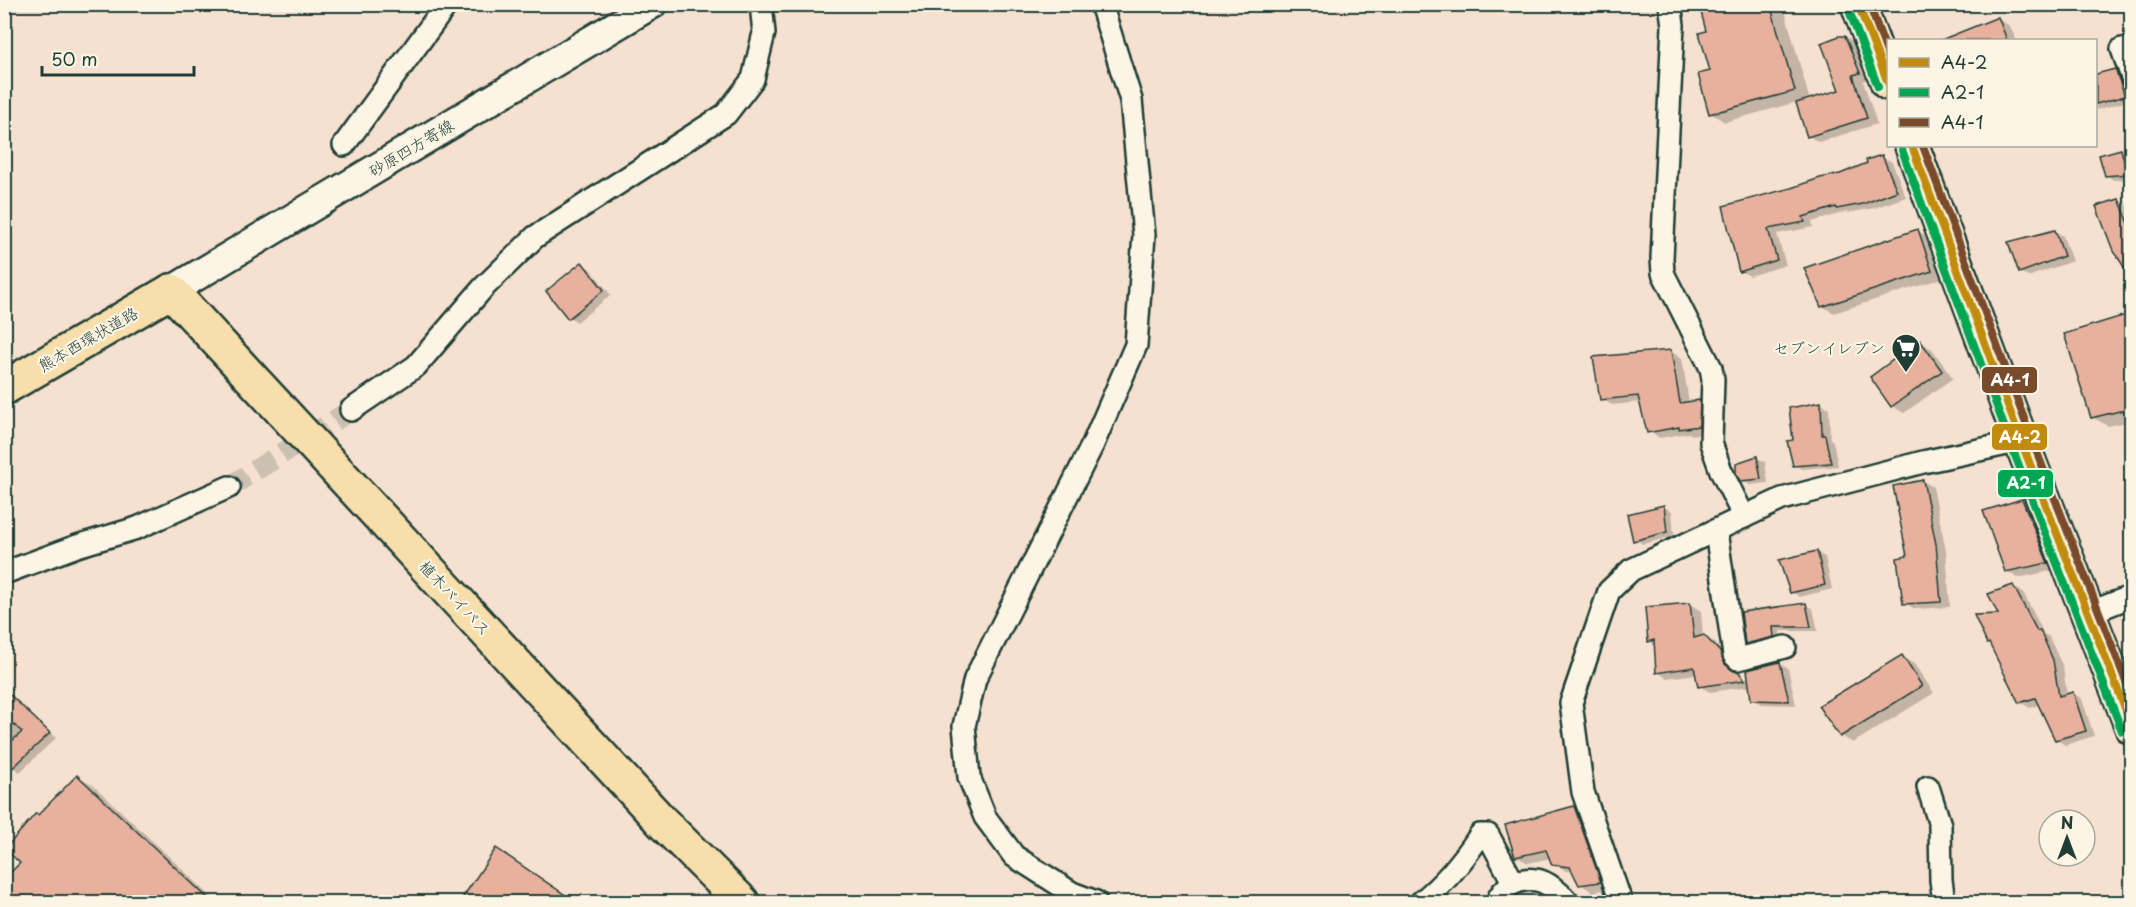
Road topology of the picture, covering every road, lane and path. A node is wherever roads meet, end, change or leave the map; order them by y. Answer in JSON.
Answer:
{"nodes":[{"id":1,"x":447,"y":4,"type":"edge"},
{"id":2,"x":652,"y":4,"type":"edge"},
{"id":3,"x":761,"y":4,"type":"edge"},
{"id":4,"x":1101,"y":4,"type":"edge"},
{"id":5,"x":1670,"y":4,"type":"edge"},
{"id":6,"x":1858,"y":4,"type":"edge"},
{"id":7,"x":2122,"y":50,"type":"dead end"},
{"id":8,"x":2132,"y":77,"type":"edge"},
{"id":9,"x":1887,"y":79,"type":"edge"},
{"id":10,"x":344,"y":145,"type":"dead end"},
{"id":11,"x":1912,"y":147,"type":"edge"},
{"id":12,"x":171,"y":291,"type":"junction"},
{"id":13,"x":4,"y":388,"type":"edge"},
{"id":14,"x":351,"y":410,"type":"tunnel mouth"},
{"id":15,"x":2021,"y":441,"type":"junction"},
{"id":16,"x":229,"y":487,"type":"tunnel mouth"},
{"id":17,"x":1744,"y":517,"type":"junction"},
{"id":18,"x":1714,"y":532,"type":"junction"},
{"id":19,"x":4,"y":573,"type":"edge"},
{"id":20,"x":2132,"y":596,"type":"edge"},
{"id":21,"x":2089,"y":613,"type":"junction"},
{"id":22,"x":1785,"y":647,"type":"dead end"},
{"id":23,"x":2132,"y":727,"type":"edge"},
{"id":24,"x":1928,"y":787,"type":"dead end"},
{"id":25,"x":1513,"y":882,"type":"junction"},
{"id":26,"x":742,"y":903,"type":"edge"},
{"id":27,"x":1096,"y":903,"type":"edge"},
{"id":28,"x":1421,"y":903,"type":"edge"},
{"id":29,"x":1497,"y":903,"type":"edge"},
{"id":30,"x":1568,"y":903,"type":"edge"},
{"id":31,"x":1621,"y":903,"type":"edge"},
{"id":32,"x":1944,"y":903,"type":"edge"}],
"edges":[{"from":1,"to":10,"type":"street"},
{"from":2,"to":12,"type":"main road","name":"砂原四方寄線"},
{"from":3,"to":14,"type":"street"},
{"from":4,"to":27,"type":"street"},
{"from":5,"to":17,"type":"street"},
{"from":6,"to":9,"type":"highway"},
{"from":7,"to":8,"type":"street"},
{"from":11,"to":15,"type":"highway"},
{"from":12,"to":13,"type":"highway","name":"熊本西環状道路"},
{"from":12,"to":26,"type":"highway","name":"植木バイパス"},
{"from":15,"to":17,"type":"street"},
{"from":15,"to":21,"type":"highway"},
{"from":16,"to":19,"type":"street"},
{"from":17,"to":18,"type":"street"},
{"from":18,"to":22,"type":"street"},
{"from":18,"to":31,"type":"street"},
{"from":20,"to":21,"type":"street"},
{"from":21,"to":23,"type":"highway"},
{"from":24,"to":32,"type":"street"},
{"from":25,"to":28,"type":"street"},
{"from":25,"to":29,"type":"street"},
{"from":25,"to":30,"type":"street"}]}
